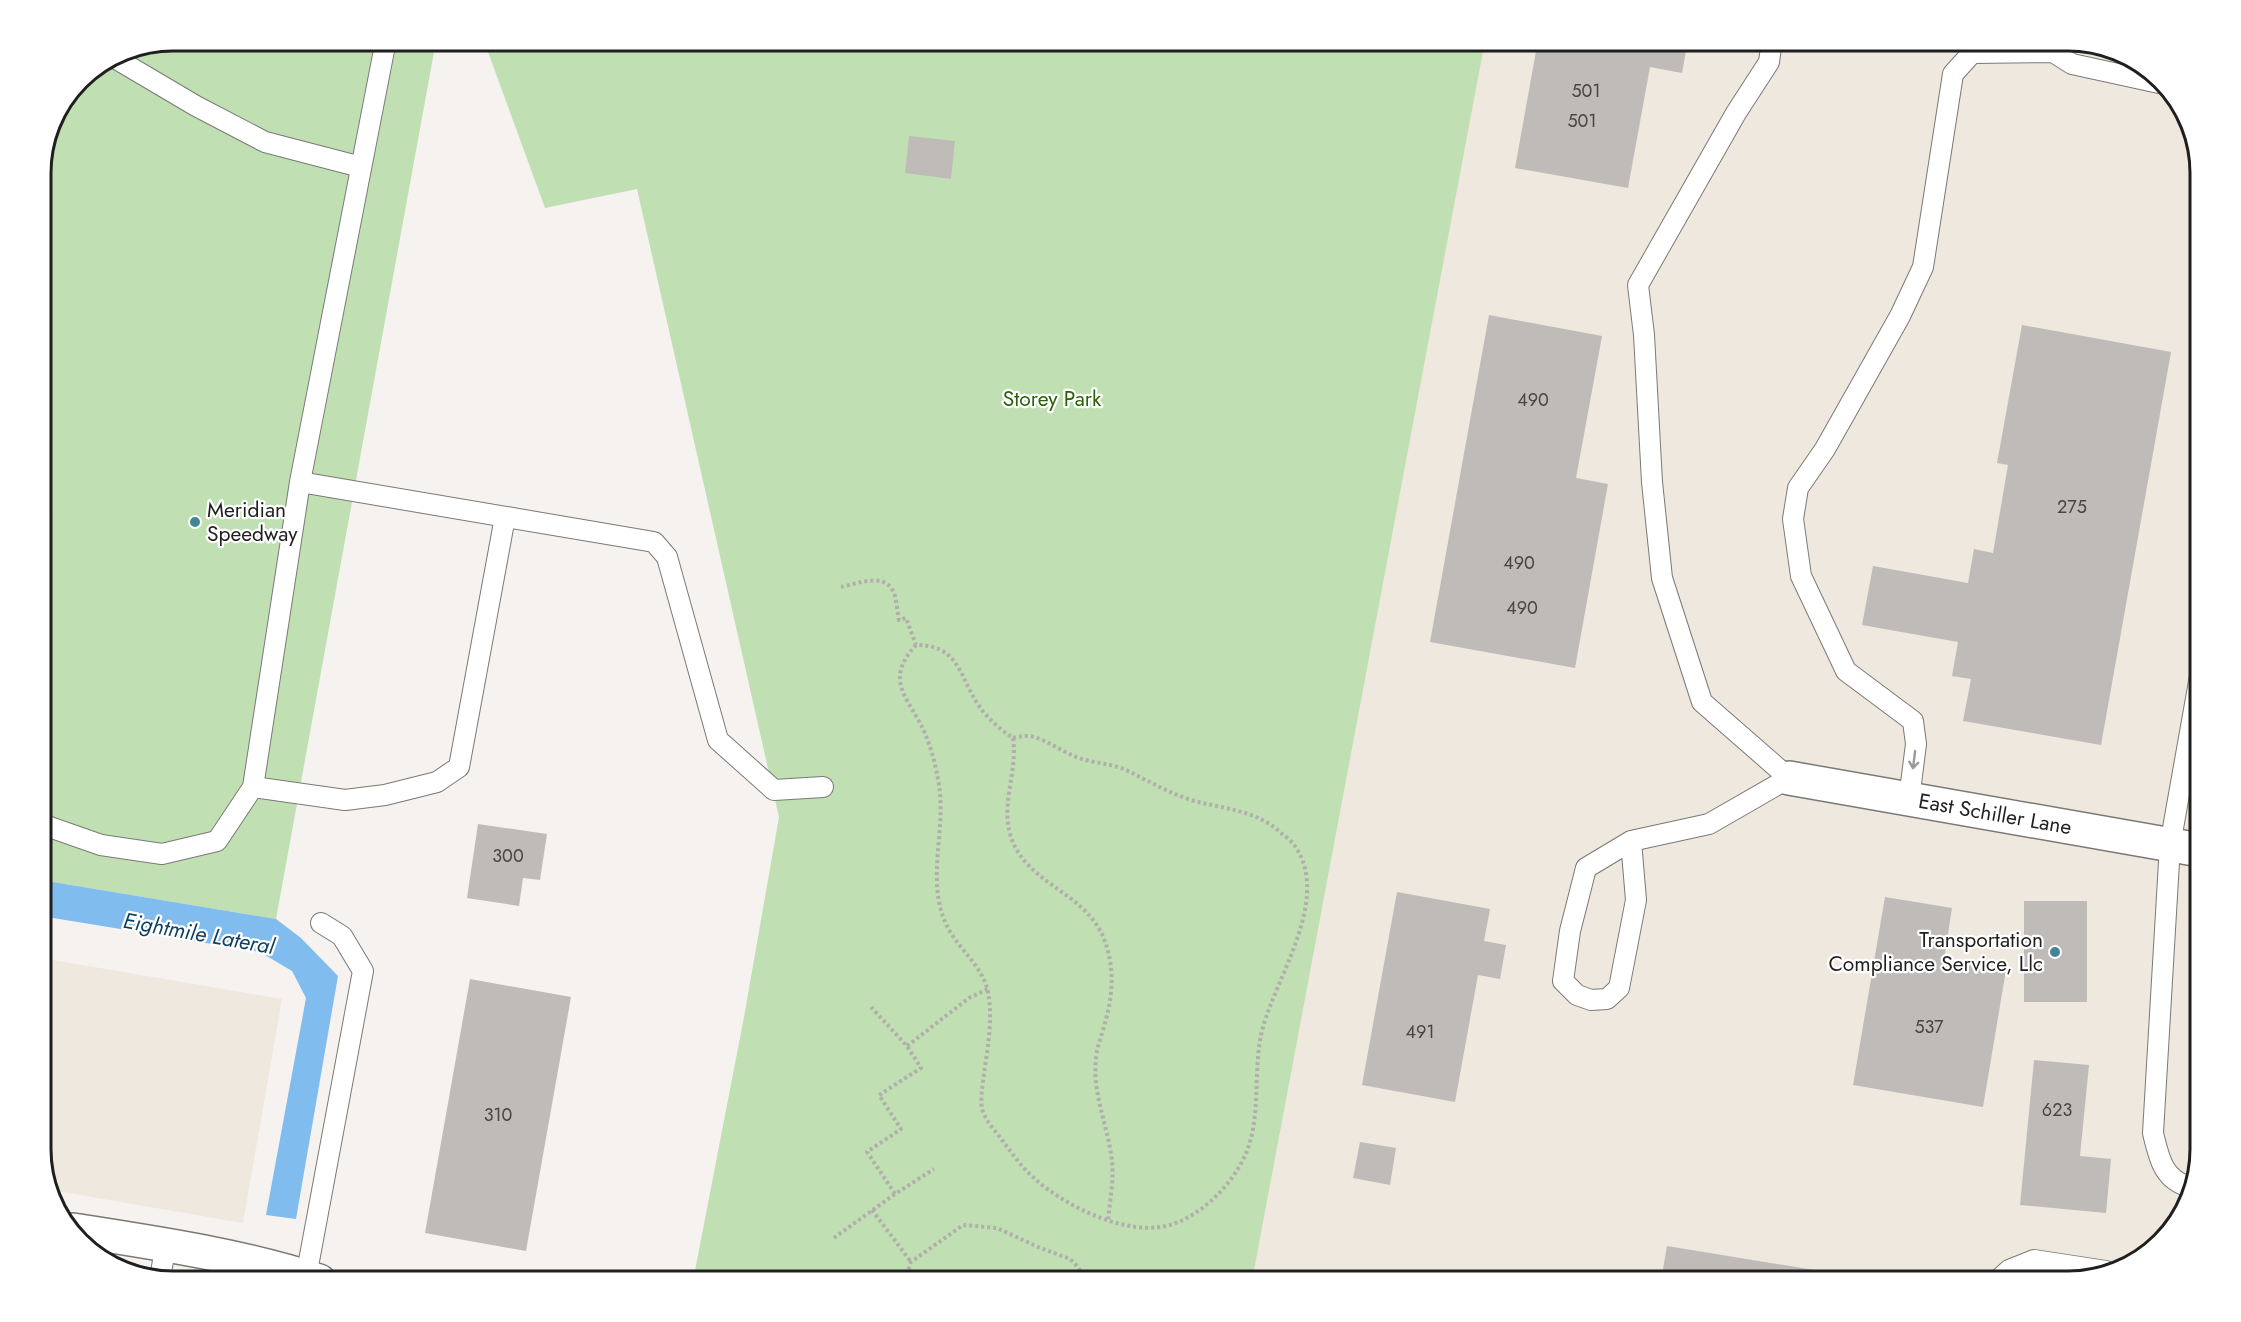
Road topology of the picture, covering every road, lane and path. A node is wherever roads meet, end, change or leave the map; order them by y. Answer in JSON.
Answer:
{"nodes":[{"id":1,"x":384,"y":51,"type":"edge"},
{"id":2,"x":1770,"y":51,"type":"edge"},
{"id":3,"x":1995,"y":51,"type":"edge"},
{"id":4,"x":2059,"y":51,"type":"edge"},
{"id":5,"x":122,"y":62,"type":"edge"},
{"id":6,"x":2147,"y":80,"type":"edge"},
{"id":7,"x":361,"y":167,"type":"junction"},
{"id":8,"x":300,"y":482,"type":"junction"},
{"id":9,"x":505,"y":517,"type":"junction"},
{"id":10,"x":841,"y":587,"type":"dead end"},
{"id":11,"x":916,"y":645,"type":"junction"},
{"id":12,"x":1013,"y":738,"type":"junction"},
{"id":13,"x":1789,"y":778,"type":"junction"},
{"id":14,"x":253,"y":787,"type":"junction"},
{"id":15,"x":823,"y":787,"type":"dead end"},
{"id":16,"x":2190,"y":791,"type":"edge"},
{"id":17,"x":1909,"y":800,"type":"junction"},
{"id":18,"x":51,"y":828,"type":"edge"},
{"id":19,"x":1631,"y":841,"type":"junction"},
{"id":20,"x":2185,"y":848,"type":"edge"},
{"id":21,"x":321,"y":923,"type":"dead end"},
{"id":22,"x":988,"y":989,"type":"junction"},
{"id":23,"x":871,"y":1006,"type":"dead end"},
{"id":24,"x":907,"y":1046,"type":"junction"},
{"id":25,"x":934,"y":1168,"type":"dead end"},
{"id":26,"x":2184,"y":1186,"type":"edge"},
{"id":27,"x":895,"y":1194,"type":"junction"},
{"id":28,"x":872,"y":1210,"type":"junction"},
{"id":29,"x":1108,"y":1220,"type":"junction"},
{"id":30,"x":84,"y":1232,"type":"edge"},
{"id":31,"x":834,"y":1238,"type":"dead end"},
{"id":32,"x":166,"y":1244,"type":"junction"},
{"id":33,"x":911,"y":1262,"type":"junction"},
{"id":34,"x":2091,"y":1269,"type":"edge"},
{"id":35,"x":161,"y":1270,"type":"edge"},
{"id":36,"x":284,"y":1271,"type":"edge"},
{"id":37,"x":314,"y":1271,"type":"edge"},
{"id":38,"x":908,"y":1271,"type":"edge"},
{"id":39,"x":1080,"y":1271,"type":"edge"},
{"id":40,"x":2008,"y":1271,"type":"edge"}],
"edges":[{"from":1,"to":7,"type":"lane"},
{"from":2,"to":13,"type":"lane"},
{"from":3,"to":17,"type":"lane","one_way":true},
{"from":4,"to":6,"type":"lane"},
{"from":5,"to":7,"type":"lane"},
{"from":7,"to":8,"type":"lane"},
{"from":8,"to":9,"type":"lane"},
{"from":8,"to":14,"type":"lane"},
{"from":9,"to":14,"type":"lane"},
{"from":9,"to":15,"type":"lane"},
{"from":10,"to":11,"type":"path"},
{"from":11,"to":12,"type":"path"},
{"from":11,"to":22,"type":"path"},
{"from":12,"to":29,"type":"path"},
{"from":12,"to":29,"type":"path"},
{"from":13,"to":17,"type":"street","name":"East Schiller Lane"},
{"from":13,"to":19,"type":"lane"},
{"from":14,"to":18,"type":"lane"},
{"from":16,"to":20,"type":"lane"},
{"from":17,"to":20,"type":"street","name":"East Schiller Lane"},
{"from":19,"to":19,"type":"lane"},
{"from":20,"to":26,"type":"lane"},
{"from":21,"to":37,"type":"lane"},
{"from":22,"to":24,"type":"path"},
{"from":22,"to":29,"type":"path"},
{"from":23,"to":24,"type":"path"},
{"from":24,"to":27,"type":"path"},
{"from":25,"to":27,"type":"path"},
{"from":27,"to":28,"type":"path"},
{"from":28,"to":31,"type":"path"},
{"from":28,"to":33,"type":"path"},
{"from":30,"to":32,"type":"street"},
{"from":32,"to":35,"type":"lane"},
{"from":32,"to":36,"type":"street"},
{"from":33,"to":38,"type":"path"},
{"from":33,"to":39,"type":"path"},
{"from":34,"to":40,"type":"lane"}]}
